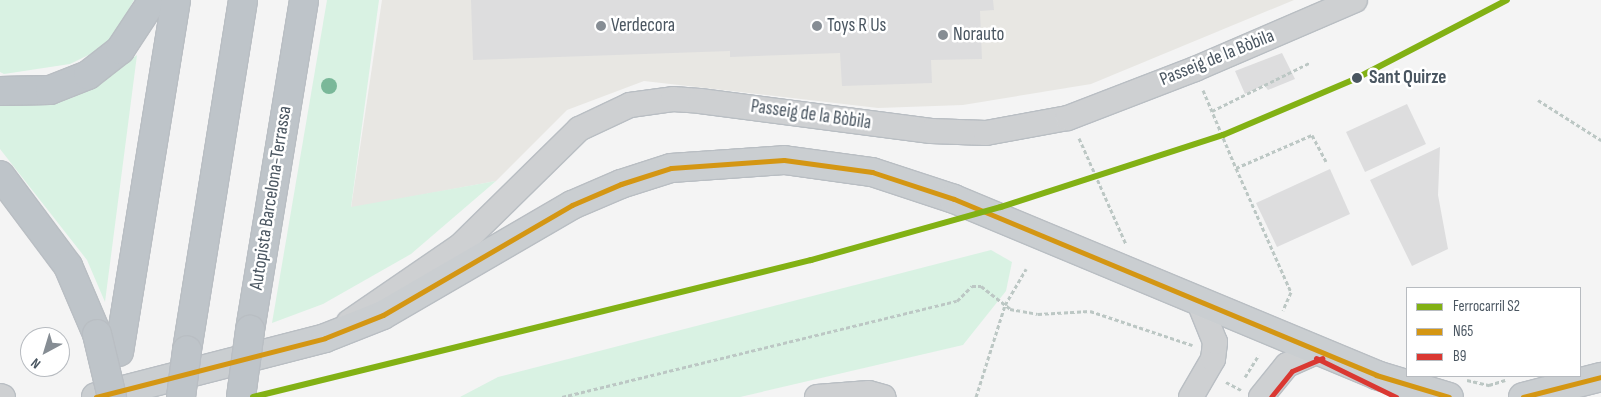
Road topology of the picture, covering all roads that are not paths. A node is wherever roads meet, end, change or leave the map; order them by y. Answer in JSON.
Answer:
{"nodes":[{"id":1,"x":153,"y":0,"type":"edge"},
{"id":2,"x":176,"y":0,"type":"edge"},
{"id":3,"x":243,"y":0,"type":"edge"},
{"id":4,"x":304,"y":0,"type":"edge"},
{"id":5,"x":1355,"y":0,"type":"edge"},
{"id":6,"x":0,"y":91,"type":"edge"},
{"id":7,"x":0,"y":175,"type":"edge"},
{"id":8,"x":1198,"y":300,"type":"junction"},
{"id":9,"x":325,"y":338,"type":"junction"},
{"id":10,"x":1318,"y":351,"type":"junction"},
{"id":11,"x":1376,"y":375,"type":"junction"},
{"id":12,"x":1601,"y":378,"type":"edge"},
{"id":13,"x":1456,"y":388,"type":"edge"},
{"id":14,"x":1518,"y":388,"type":"edge"},
{"id":15,"x":96,"y":397,"type":"edge"},
{"id":16,"x":112,"y":397,"type":"edge"},
{"id":17,"x":181,"y":397,"type":"edge"},
{"id":18,"x":241,"y":397,"type":"edge"},
{"id":19,"x":817,"y":397,"type":"edge"},
{"id":20,"x":883,"y":397,"type":"edge"},
{"id":21,"x":1191,"y":397,"type":"edge"},
{"id":22,"x":1261,"y":397,"type":"edge"},
{"id":23,"x":1410,"y":397,"type":"edge"},
{"id":24,"x":1578,"y":397,"type":"edge"}],
"edges":[{"from":1,"to":6,"type":"highway"},
{"from":2,"to":16,"type":"highway"},
{"from":3,"to":17,"type":"highway","bridge":true},
{"from":4,"to":18,"type":"highway","name":"Autopista Barcelona-Terrassa","bridge":true},
{"from":5,"to":9,"type":"street","name":"Passeig de la Bòbila"},
{"from":7,"to":16,"type":"highway","bridge":true},
{"from":8,"to":9,"type":"main road"},
{"from":8,"to":10,"type":"main road"},
{"from":8,"to":21,"type":"street"},
{"from":9,"to":15,"type":"main road"},
{"from":10,"to":11,"type":"main road"},
{"from":10,"to":22,"type":"street"},
{"from":11,"to":13,"type":"main road"},
{"from":11,"to":23,"type":"main road"},
{"from":12,"to":14,"type":"main road"},
{"from":12,"to":24,"type":"main road"},
{"from":19,"to":20,"type":"street"}]}
